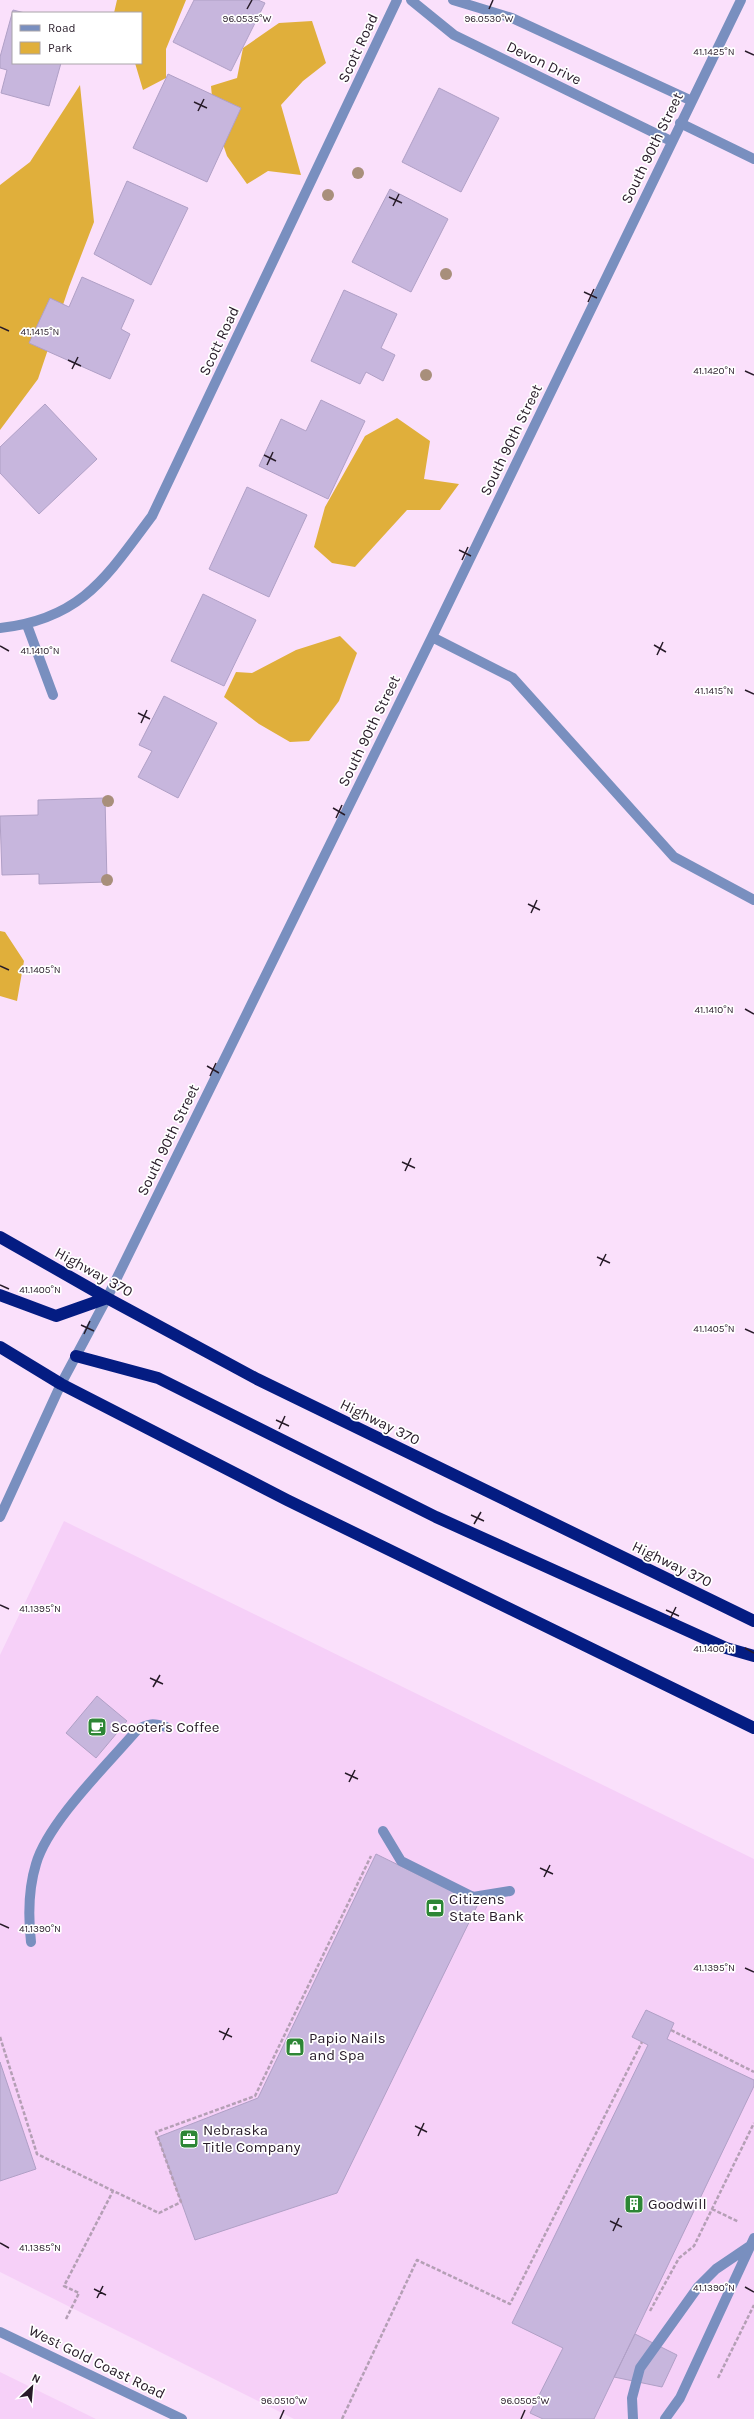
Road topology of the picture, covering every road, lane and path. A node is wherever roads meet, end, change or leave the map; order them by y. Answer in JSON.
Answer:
{"nodes":[{"id":1,"x":397,"y":0,"type":"edge"},
{"id":2,"x":411,"y":0,"type":"edge"},
{"id":3,"x":453,"y":0,"type":"edge"},
{"id":4,"x":741,"y":0,"type":"edge"},
{"id":5,"x":692,"y":101,"type":"junction"},
{"id":6,"x":680,"y":123,"type":"junction"},
{"id":7,"x":671,"y":141,"type":"junction"},
{"id":8,"x":754,"y":159,"type":"edge"},
{"id":9,"x":27,"y":625,"type":"junction"},
{"id":10,"x":0,"y":628,"type":"edge"},
{"id":11,"x":432,"y":637,"type":"junction"},
{"id":12,"x":52,"y":695,"type":"dead end"},
{"id":13,"x":754,"y":900,"type":"edge"},
{"id":14,"x":0,"y":1237,"type":"edge"},
{"id":15,"x":0,"y":1295,"type":"edge"},
{"id":16,"x":107,"y":1298,"type":"junction"},
{"id":17,"x":0,"y":1347,"type":"edge"},
{"id":18,"x":76,"y":1356,"type":"junction"},
{"id":19,"x":61,"y":1384,"type":"junction"},
{"id":20,"x":0,"y":1517,"type":"edge"},
{"id":21,"x":754,"y":1621,"type":"edge"},
{"id":22,"x":754,"y":1656,"type":"edge"},
{"id":23,"x":166,"y":1728,"type":"dead end"},
{"id":24,"x":754,"y":1728,"type":"edge"},
{"id":25,"x":383,"y":1831,"type":"joint"},
{"id":26,"x":510,"y":1891,"type":"dead end"},
{"id":27,"x":31,"y":1942,"type":"dead end"},
{"id":28,"x":671,"y":2030,"type":"dead end"},
{"id":29,"x":0,"y":2037,"type":"edge"},
{"id":30,"x":642,"y":2042,"type":"dead end"},
{"id":31,"x":754,"y":2072,"type":"edge"},
{"id":32,"x":754,"y":2123,"type":"edge"},
{"id":33,"x":113,"y":2191,"type":"junction"},
{"id":34,"x":712,"y":2209,"type":"junction"},
{"id":35,"x":740,"y":2222,"type":"dead end"},
{"id":36,"x":752,"y":2242,"type":"edge"},
{"id":37,"x":754,"y":2304,"type":"edge"},
{"id":38,"x":649,"y":2312,"type":"dead end"},
{"id":39,"x":66,"y":2319,"type":"dead end"},
{"id":40,"x":0,"y":2332,"type":"edge"},
{"id":41,"x":715,"y":2383,"type":"dead end"},
{"id":42,"x":182,"y":2419,"type":"edge"},
{"id":43,"x":342,"y":2419,"type":"edge"},
{"id":44,"x":633,"y":2419,"type":"edge"},
{"id":45,"x":665,"y":2419,"type":"edge"}],
"edges":[{"from":1,"to":9,"type":"street","name":"Scott Road"},
{"from":2,"to":7,"type":"street","name":"Devon Drive"},
{"from":3,"to":5,"type":"street","name":"Devon Drive"},
{"from":4,"to":5,"type":"street","name":"South 90th Street"},
{"from":5,"to":6,"type":"street","name":"South 90th Street"},
{"from":6,"to":7,"type":"street","name":"South 90th Street"},
{"from":6,"to":8,"type":"street"},
{"from":7,"to":11,"type":"street","name":"South 90th Street"},
{"from":9,"to":10,"type":"street","name":"Scott Road"},
{"from":9,"to":12,"type":"street"},
{"from":11,"to":13,"type":"street"},
{"from":11,"to":16,"type":"street","name":"South 90th Street"},
{"from":14,"to":16,"type":"highway","name":"Highway 370"},
{"from":15,"to":16,"type":"highway"},
{"from":16,"to":18,"type":"street","name":"South 90th Street"},
{"from":16,"to":21,"type":"highway","name":"Highway 370"},
{"from":17,"to":19,"type":"highway"},
{"from":18,"to":19,"type":"street","name":"South 90th Street"},
{"from":18,"to":22,"type":"highway"},
{"from":19,"to":20,"type":"street","name":"South 90th Street"},
{"from":19,"to":24,"type":"highway"},
{"from":23,"to":27,"type":"street"},
{"from":25,"to":26,"type":"street"},
{"from":25,"to":33,"type":"path"},
{"from":28,"to":31,"type":"path"},
{"from":29,"to":33,"type":"path"},
{"from":30,"to":43,"type":"path"},
{"from":32,"to":34,"type":"path"},
{"from":33,"to":39,"type":"path"},
{"from":34,"to":35,"type":"path"},
{"from":34,"to":38,"type":"path"},
{"from":36,"to":44,"type":"street"},
{"from":36,"to":45,"type":"street"},
{"from":37,"to":41,"type":"path"},
{"from":40,"to":42,"type":"street","name":"West Gold Coast Road"}]}
